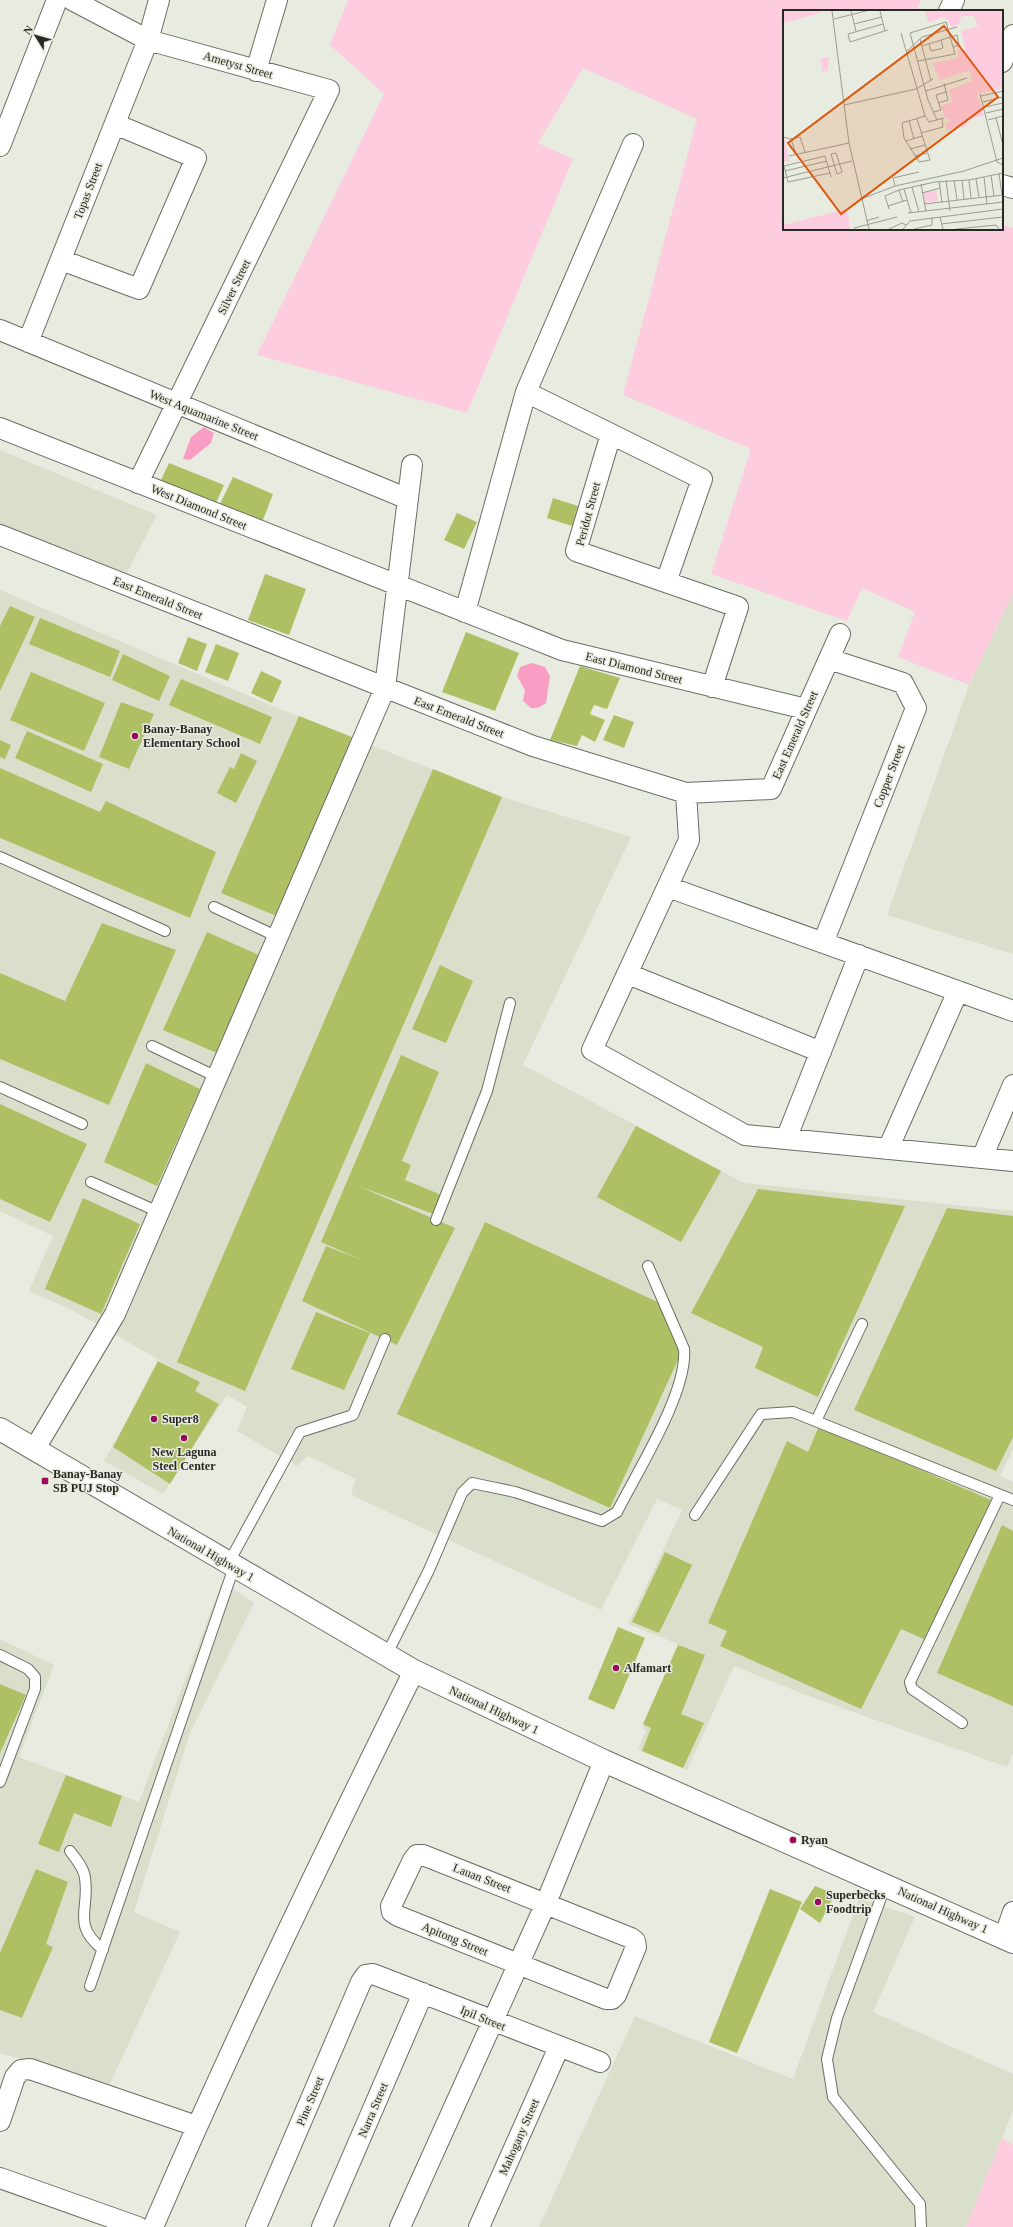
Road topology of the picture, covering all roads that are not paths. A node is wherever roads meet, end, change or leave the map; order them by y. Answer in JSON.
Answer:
{"nodes":[{"id":1,"x":57,"y":0,"type":"edge"},
{"id":2,"x":72,"y":0,"type":"edge"},
{"id":3,"x":159,"y":0,"type":"edge"},
{"id":4,"x":278,"y":0,"type":"edge"},
{"id":5,"x":954,"y":0,"type":"edge"},
{"id":6,"x":949,"y":10,"type":"edge"},
{"id":7,"x":1013,"y":35,"type":"edge"},
{"id":8,"x":148,"y":40,"type":"junction"},
{"id":9,"x":1003,"y":60,"type":"edge"},
{"id":10,"x":256,"y":70,"type":"junction"},
{"id":11,"x":329,"y":90,"type":"joint"},
{"id":12,"x":115,"y":124,"type":"junction"},
{"id":13,"x":633,"y":144,"type":"dead end"},
{"id":14,"x":0,"y":146,"type":"edge"},
{"id":15,"x":1003,"y":185,"type":"edge"},
{"id":16,"x":1013,"y":188,"type":"edge"},
{"id":17,"x":61,"y":260,"type":"junction"},
{"id":18,"x":0,"y":330,"type":"edge"},
{"id":19,"x":28,"y":342,"type":"junction"},
{"id":20,"x":526,"y":392,"type":"junction"},
{"id":21,"x":177,"y":404,"type":"junction"},
{"id":22,"x":0,"y":428,"type":"edge"},
{"id":23,"x":611,"y":434,"type":"junction"},
{"id":24,"x":412,"y":466,"type":"dead end"},
{"id":25,"x":138,"y":483,"type":"junction"},
{"id":26,"x":408,"y":499,"type":"junction"},
{"id":27,"x":0,"y":535,"type":"edge"},
{"id":28,"x":666,"y":582,"type":"junction"},
{"id":29,"x":398,"y":585,"type":"junction"},
{"id":30,"x":465,"y":612,"type":"junction"},
{"id":31,"x":840,"y":634,"type":"dead end"},
{"id":32,"x":829,"y":659,"type":"junction"},
{"id":33,"x":712,"y":687,"type":"junction"},
{"id":34,"x":385,"y":688,"type":"junction"},
{"id":35,"x":806,"y":709,"type":"junction"},
{"id":36,"x":686,"y":793,"type":"junction"},
{"id":37,"x":0,"y":857,"type":"edge"},
{"id":38,"x":668,"y":887,"type":"junction"},
{"id":39,"x":214,"y":908,"type":"dead end"},
{"id":40,"x":165,"y":931,"type":"dead end"},
{"id":41,"x":278,"y":937,"type":"junction"},
{"id":42,"x":823,"y":943,"type":"junction"},
{"id":43,"x":859,"y":955,"type":"junction"},
{"id":44,"x":628,"y":974,"type":"junction"},
{"id":45,"x":958,"y":991,"type":"junction"},
{"id":46,"x":510,"y":1003,"type":"dead end"},
{"id":47,"x":1013,"y":1011,"type":"edge"},
{"id":48,"x":152,"y":1046,"type":"dead end"},
{"id":49,"x":821,"y":1052,"type":"junction"},
{"id":50,"x":217,"y":1077,"type":"junction"},
{"id":51,"x":1013,"y":1085,"type":"edge"},
{"id":52,"x":0,"y":1087,"type":"edge"},
{"id":53,"x":82,"y":1124,"type":"dead end"},
{"id":54,"x":786,"y":1139,"type":"junction"},
{"id":55,"x":888,"y":1149,"type":"junction"},
{"id":56,"x":982,"y":1158,"type":"junction"},
{"id":57,"x":1013,"y":1161,"type":"edge"},
{"id":58,"x":91,"y":1182,"type":"dead end"},
{"id":59,"x":159,"y":1212,"type":"junction"},
{"id":60,"x":436,"y":1220,"type":"dead end"},
{"id":61,"x":648,"y":1266,"type":"dead end"},
{"id":62,"x":862,"y":1324,"type":"dead end"},
{"id":63,"x":385,"y":1340,"type":"dead end"},
{"id":64,"x":816,"y":1421,"type":"junction"},
{"id":65,"x":0,"y":1429,"type":"edge"},
{"id":66,"x":34,"y":1450,"type":"junction"},
{"id":67,"x":1000,"y":1495,"type":"junction"},
{"id":68,"x":1013,"y":1500,"type":"edge"},
{"id":69,"x":695,"y":1515,"type":"dead end"},
{"id":70,"x":231,"y":1566,"type":"junction"},
{"id":71,"x":0,"y":1655,"type":"edge"},
{"id":72,"x":386,"y":1656,"type":"junction"},
{"id":73,"x":414,"y":1671,"type":"junction"},
{"id":74,"x":962,"y":1723,"type":"dead end"},
{"id":75,"x":604,"y":1762,"type":"junction"},
{"id":76,"x":0,"y":1782,"type":"edge"},
{"id":77,"x":70,"y":1851,"type":"dead end"},
{"id":78,"x":886,"y":1884,"type":"junction"},
{"id":79,"x":546,"y":1903,"type":"junction"},
{"id":80,"x":392,"y":1912,"type":"joint"},
{"id":81,"x":1013,"y":1912,"type":"edge"},
{"id":82,"x":1009,"y":1940,"type":"edge"},
{"id":83,"x":103,"y":1950,"type":"junction"},
{"id":84,"x":518,"y":1964,"type":"junction"},
{"id":85,"x":366,"y":1975,"type":"joint"},
{"id":86,"x":90,"y":1986,"type":"dead end"},
{"id":87,"x":423,"y":1993,"type":"junction"},
{"id":88,"x":491,"y":2022,"type":"junction"},
{"id":89,"x":559,"y":2047,"type":"junction"},
{"id":90,"x":600,"y":2062,"type":"dead end"},
{"id":91,"x":0,"y":2121,"type":"edge"},
{"id":92,"x":196,"y":2126,"type":"junction"},
{"id":93,"x":0,"y":2178,"type":"edge"},
{"id":94,"x":138,"y":2227,"type":"edge"},
{"id":95,"x":153,"y":2227,"type":"edge"},
{"id":96,"x":256,"y":2227,"type":"edge"},
{"id":97,"x":322,"y":2227,"type":"edge"},
{"id":98,"x":400,"y":2227,"type":"edge"},
{"id":99,"x":479,"y":2227,"type":"edge"},
{"id":100,"x":921,"y":2227,"type":"edge"}],
"edges":[{"from":1,"to":14,"type":"street"},
{"from":2,"to":8,"type":"street","name":"Ametyst Street"},
{"from":3,"to":8,"type":"street","name":"Topas Street"},
{"from":4,"to":10,"type":"street"},
{"from":5,"to":6,"type":"street"},
{"from":7,"to":9,"type":"street"},
{"from":8,"to":10,"type":"street","name":"Ametyst Street"},
{"from":8,"to":12,"type":"street","name":"Topas Street"},
{"from":10,"to":11,"type":"street","name":"Ametyst Street"},
{"from":11,"to":21,"type":"street","name":"Silver Street"},
{"from":12,"to":17,"type":"street","name":"Topas Street"},
{"from":12,"to":17,"type":"street"},
{"from":13,"to":20,"type":"street"},
{"from":15,"to":16,"type":"street"},
{"from":17,"to":19,"type":"street","name":"Topas Street"},
{"from":18,"to":19,"type":"street","name":"West Aquamarine Street"},
{"from":19,"to":21,"type":"street","name":"West Aquamarine Street"},
{"from":20,"to":23,"type":"street"},
{"from":20,"to":30,"type":"street"},
{"from":21,"to":25,"type":"street","name":"Silver Street"},
{"from":21,"to":26,"type":"street","name":"West Aquamarine Street"},
{"from":22,"to":25,"type":"street","name":"West Diamond Street"},
{"from":23,"to":28,"type":"street"},
{"from":23,"to":28,"type":"street","name":"Peridot Street"},
{"from":24,"to":26,"type":"street"},
{"from":25,"to":29,"type":"street","name":"West Diamond Street"},
{"from":26,"to":29,"type":"street"},
{"from":27,"to":34,"type":"street","name":"East Emerald Street"},
{"from":28,"to":33,"type":"street","name":"Peridot Street"},
{"from":29,"to":30,"type":"street","name":"West Diamond Street"},
{"from":29,"to":34,"type":"street"},
{"from":30,"to":33,"type":"street","name":"East Diamond Street"},
{"from":31,"to":32,"type":"street","name":"East Emerald Street"},
{"from":32,"to":35,"type":"street","name":"East Emerald Street"},
{"from":32,"to":42,"type":"street","name":"Copper Street"},
{"from":33,"to":35,"type":"street","name":"East Diamond Street"},
{"from":34,"to":36,"type":"street","name":"East Emerald Street"},
{"from":34,"to":41,"type":"street"},
{"from":35,"to":36,"type":"street","name":"East Emerald Street"},
{"from":36,"to":38,"type":"street"},
{"from":37,"to":40,"type":"lane"},
{"from":38,"to":42,"type":"street"},
{"from":38,"to":44,"type":"street"},
{"from":39,"to":41,"type":"lane"},
{"from":41,"to":50,"type":"street"},
{"from":42,"to":43,"type":"street"},
{"from":43,"to":45,"type":"street"},
{"from":43,"to":49,"type":"street"},
{"from":44,"to":49,"type":"street"},
{"from":44,"to":54,"type":"street"},
{"from":45,"to":47,"type":"street"},
{"from":45,"to":55,"type":"street"},
{"from":46,"to":60,"type":"lane"},
{"from":48,"to":50,"type":"lane"},
{"from":49,"to":54,"type":"street"},
{"from":50,"to":59,"type":"street"},
{"from":51,"to":56,"type":"street"},
{"from":52,"to":53,"type":"lane"},
{"from":54,"to":55,"type":"street"},
{"from":55,"to":56,"type":"street"},
{"from":56,"to":57,"type":"street"},
{"from":58,"to":59,"type":"lane"},
{"from":59,"to":66,"type":"street"},
{"from":61,"to":72,"type":"lane"},
{"from":62,"to":64,"type":"lane"},
{"from":63,"to":70,"type":"lane"},
{"from":64,"to":67,"type":"lane"},
{"from":64,"to":69,"type":"lane"},
{"from":65,"to":66,"type":"highway","name":"National Highway 1"},
{"from":66,"to":70,"type":"highway","name":"National Highway 1"},
{"from":67,"to":68,"type":"lane"},
{"from":67,"to":74,"type":"lane"},
{"from":70,"to":72,"type":"highway","name":"National Highway 1"},
{"from":70,"to":83,"type":"lane"},
{"from":71,"to":76,"type":"lane"},
{"from":72,"to":73,"type":"highway","name":"National Highway 1"},
{"from":73,"to":75,"type":"highway","name":"National Highway 1"},
{"from":73,"to":92,"type":"street"},
{"from":75,"to":78,"type":"highway","name":"National Highway 1"},
{"from":75,"to":79,"type":"street"},
{"from":77,"to":83,"type":"lane"},
{"from":78,"to":82,"type":"highway","name":"National Highway 1"},
{"from":78,"to":100,"type":"lane"},
{"from":79,"to":80,"type":"street","name":"Lauan Street"},
{"from":79,"to":84,"type":"street"},
{"from":79,"to":84,"type":"street","name":"Lauan Street"},
{"from":80,"to":84,"type":"street","name":"Apitong Street"},
{"from":81,"to":82,"type":"street"},
{"from":83,"to":86,"type":"lane"},
{"from":84,"to":88,"type":"street"},
{"from":85,"to":87,"type":"street","name":"Ipil Street"},
{"from":85,"to":96,"type":"street","name":"Pine Street"},
{"from":87,"to":88,"type":"street","name":"Ipil Street"},
{"from":87,"to":97,"type":"street","name":"Narra Street"},
{"from":88,"to":89,"type":"street","name":"Ipil Street"},
{"from":88,"to":98,"type":"street"},
{"from":89,"to":90,"type":"street","name":"Ipil Street"},
{"from":89,"to":99,"type":"street","name":"Mahogany Street"},
{"from":91,"to":92,"type":"street"},
{"from":92,"to":95,"type":"street"},
{"from":93,"to":94,"type":"street"}]}
